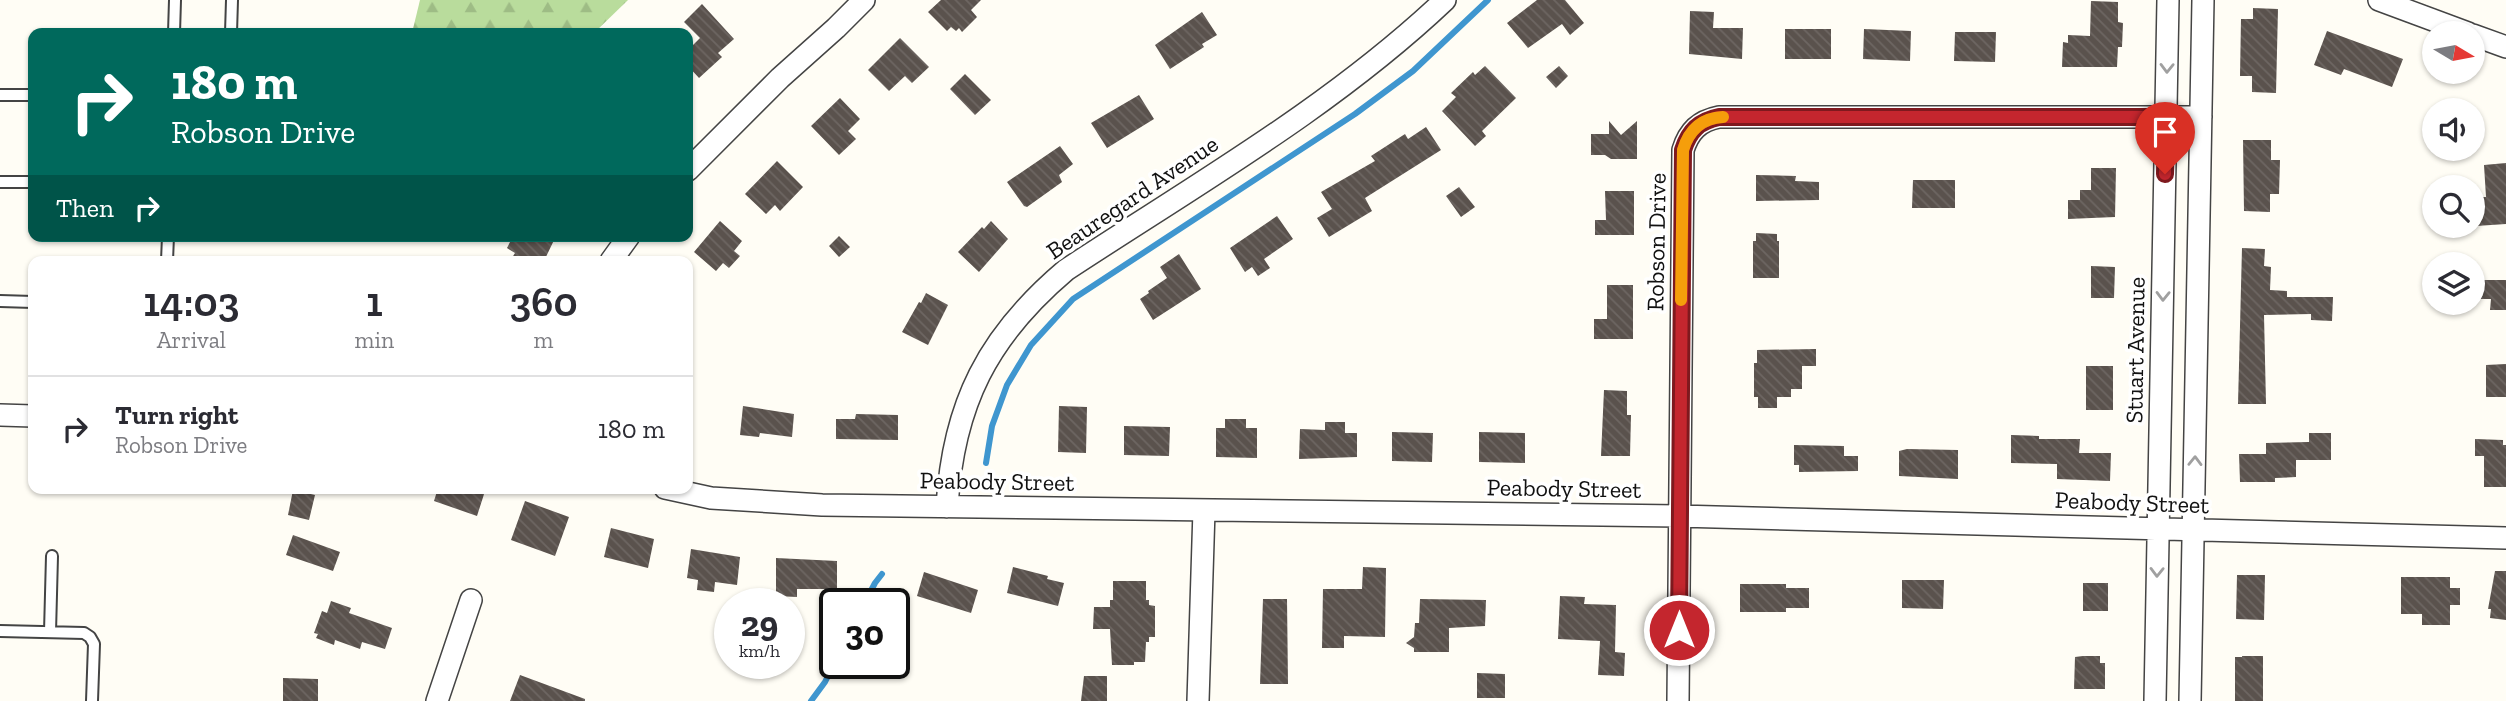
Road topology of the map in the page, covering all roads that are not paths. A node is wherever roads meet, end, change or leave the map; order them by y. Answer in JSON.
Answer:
{"nodes":[{"id":1,"x":175,"y":0,"type":"edge"},
{"id":2,"x":232,"y":0,"type":"edge"},
{"id":3,"x":864,"y":0,"type":"edge"},
{"id":4,"x":1445,"y":0,"type":"edge"},
{"id":5,"x":2168,"y":0,"type":"edge"},
{"id":6,"x":2203,"y":0,"type":"edge"},
{"id":7,"x":2379,"y":0,"type":"edge"},
{"id":8,"x":2435,"y":21,"type":"edge"},
{"id":9,"x":174,"y":28,"type":"edge"},
{"id":10,"x":231,"y":28,"type":"edge"},
{"id":11,"x":2485,"y":39,"type":"edge"},
{"id":12,"x":2506,"y":47,"type":"edge"},
{"id":13,"x":0,"y":94,"type":"edge"},
{"id":14,"x":28,"y":95,"type":"edge"},
{"id":15,"x":2166,"y":117,"type":"junction"},
{"id":16,"x":2201,"y":117,"type":"junction"},
{"id":17,"x":693,"y":165,"type":"edge"},
{"id":18,"x":0,"y":182,"type":"edge"},
{"id":19,"x":28,"y":182,"type":"edge"},
{"id":20,"x":0,"y":301,"type":"edge"},
{"id":21,"x":28,"y":302,"type":"edge"},
{"id":22,"x":0,"y":415,"type":"edge"},
{"id":23,"x":28,"y":416,"type":"edge"},
{"id":24,"x":693,"y":494,"type":"edge"},
{"id":25,"x":947,"y":507,"type":"junction"},
{"id":26,"x":1204,"y":510,"type":"junction"},
{"id":27,"x":1679,"y":516,"type":"junction"},
{"id":28,"x":2158,"y":529,"type":"junction"},
{"id":29,"x":2193,"y":530,"type":"junction"},
{"id":30,"x":2506,"y":538,"type":"edge"},
{"id":31,"x":52,"y":556,"type":"dead end"},
{"id":32,"x":471,"y":600,"type":"dead end"},
{"id":33,"x":0,"y":631,"type":"edge"},
{"id":34,"x":50,"y":632,"type":"junction"},
{"id":35,"x":92,"y":701,"type":"edge"},
{"id":36,"x":438,"y":701,"type":"edge"},
{"id":37,"x":1198,"y":701,"type":"edge"},
{"id":38,"x":1678,"y":701,"type":"edge"},
{"id":39,"x":2155,"y":701,"type":"edge"},
{"id":40,"x":2190,"y":701,"type":"edge"}],
"edges":[{"from":1,"to":9,"type":"lane"},
{"from":2,"to":10,"type":"lane"},
{"from":3,"to":17,"type":"street"},
{"from":4,"to":25,"type":"street","name":"Beauregard Avenue"},
{"from":5,"to":15,"type":"street","name":"Stuart Avenue","one_way":true},
{"from":6,"to":16,"type":"street"},
{"from":7,"to":8,"type":"street"},
{"from":11,"to":12,"type":"street"},
{"from":13,"to":14,"type":"lane"},
{"from":15,"to":16,"type":"street","name":"Robson Drive"},
{"from":15,"to":27,"type":"street","name":"Robson Drive"},
{"from":15,"to":28,"type":"street","name":"Stuart Avenue","one_way":true},
{"from":29,"to":16,"type":"street","one_way":true},
{"from":18,"to":19,"type":"lane"},
{"from":20,"to":21,"type":"lane"},
{"from":22,"to":23,"type":"street"},
{"from":24,"to":25,"type":"street","name":"Peabody Street"},
{"from":25,"to":26,"type":"street","name":"Peabody Street"},
{"from":26,"to":27,"type":"street","name":"Peabody Street"},
{"from":26,"to":37,"type":"street"},
{"from":27,"to":28,"type":"street","name":"Peabody Street"},
{"from":27,"to":38,"type":"street","name":"Robson Drive"},
{"from":28,"to":29,"type":"street","name":"Peabody Street"},
{"from":28,"to":39,"type":"street","name":"Stuart Avenue","one_way":true},
{"from":29,"to":30,"type":"street","name":"Peabody Street"},
{"from":29,"to":40,"type":"street"},
{"from":31,"to":34,"type":"lane"},
{"from":32,"to":36,"type":"street"},
{"from":33,"to":34,"type":"lane"},
{"from":34,"to":35,"type":"lane"}]}
